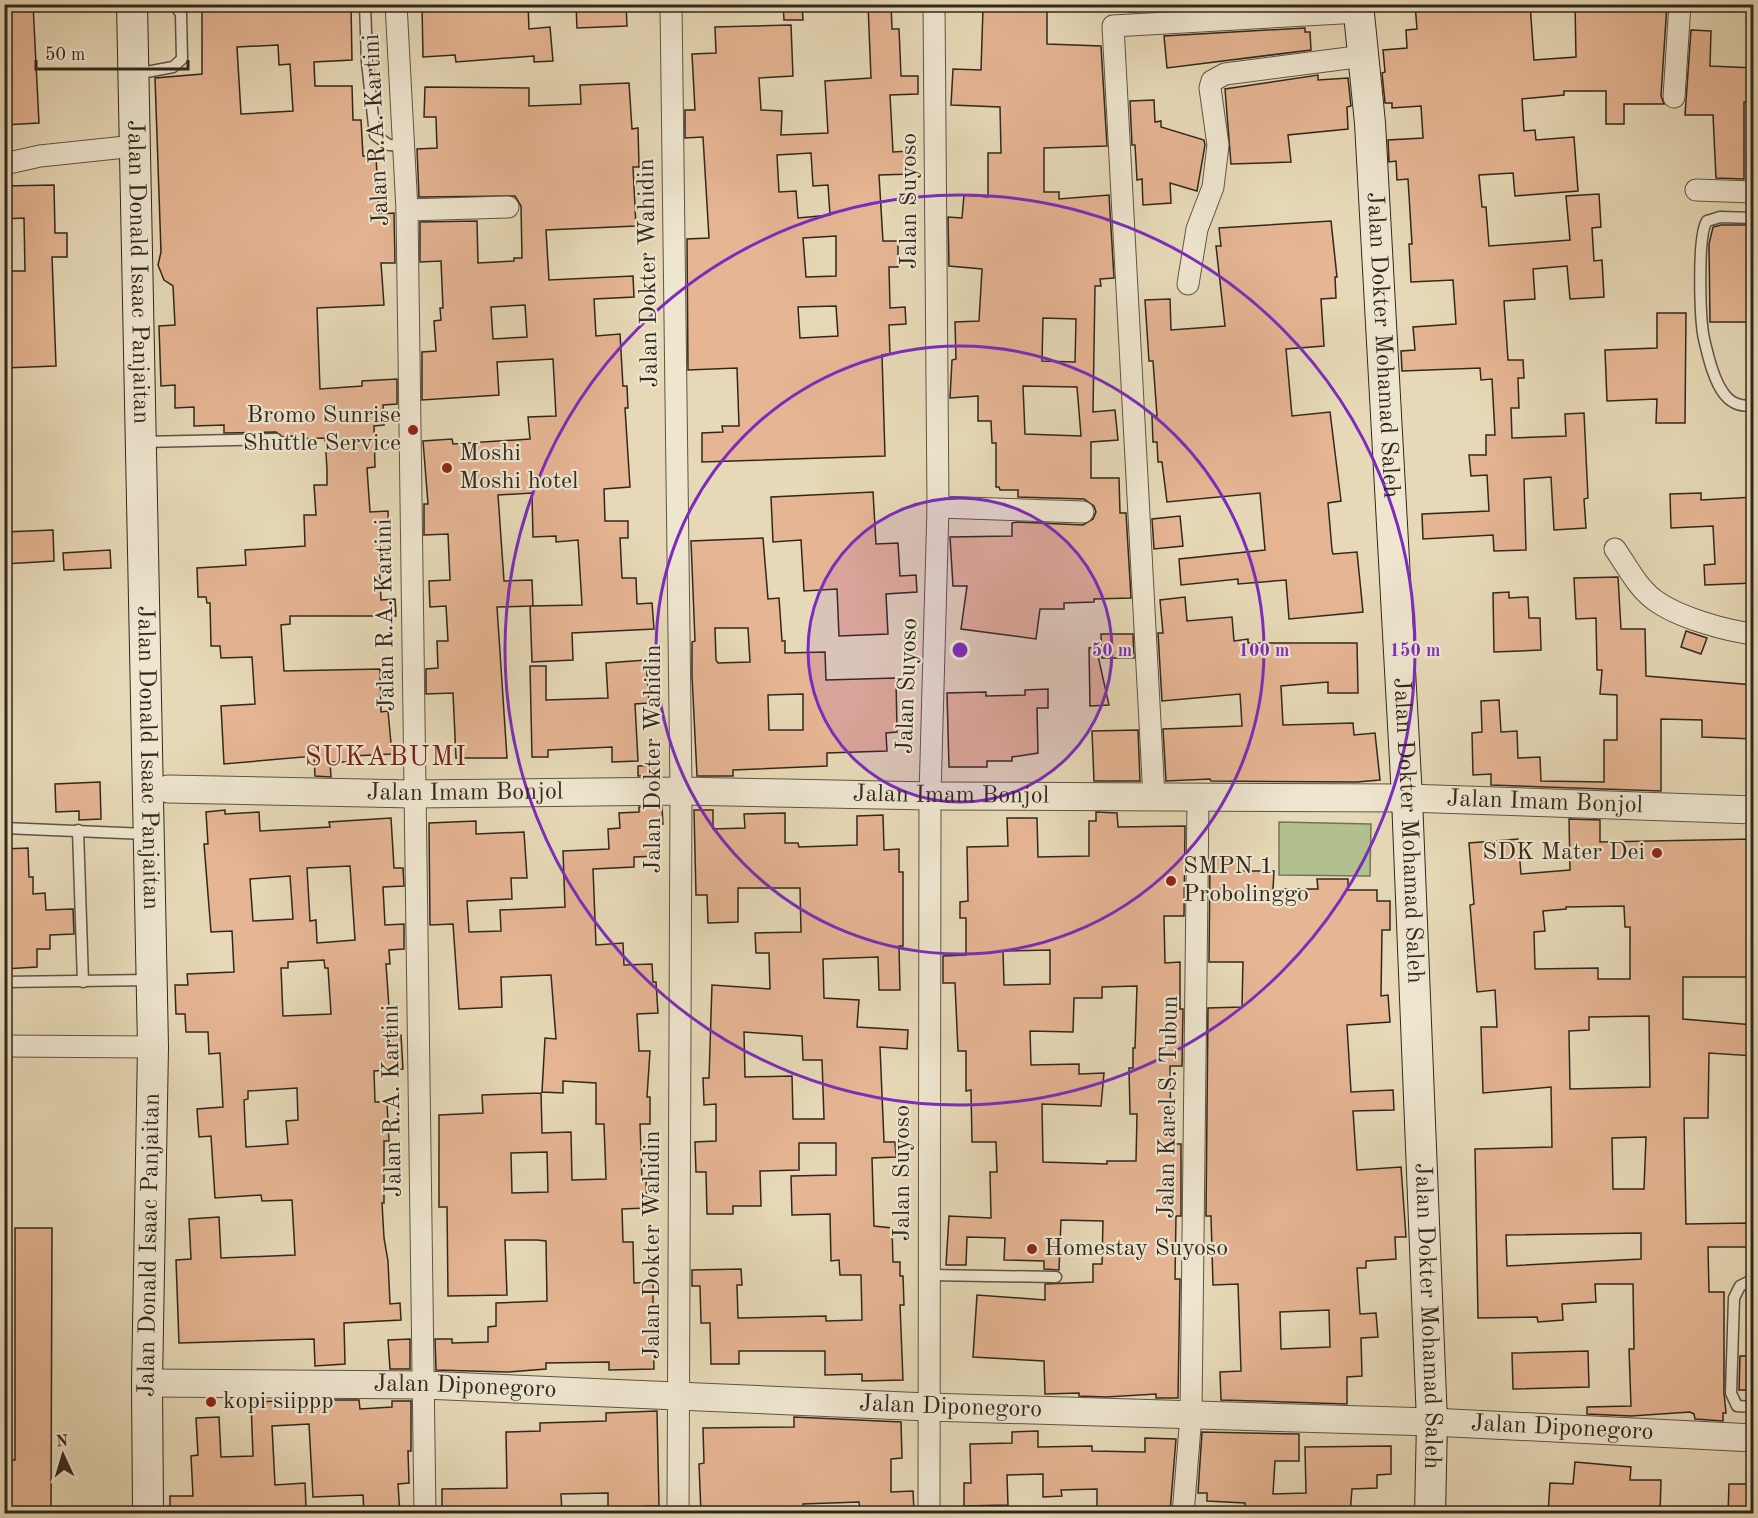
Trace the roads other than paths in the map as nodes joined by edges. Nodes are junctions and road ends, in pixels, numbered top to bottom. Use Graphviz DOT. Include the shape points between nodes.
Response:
graph roads {
  1 [pos="132,4"];
  2 [pos="174,4"];
  3 [pos="365,4"];
  4 [pos="396,4"];
  5 [pos="671,4"];
  6 [pos="934,4"];
  7 [pos="1680,4"];
  8 [pos="1359,8"];
  9 [pos="1364,56"];
  10 [pos="133,74"];
  11 [pos="1674,97"];
  12 [pos="135,146"];
  13 [pos="404,146"];
  14 [pos="4,164"];
  15 [pos="1696,190"];
  16 [pos="1754,192"];
  17 [pos="508,207"];
  18 [pos="407,210"];
  19 [pos="1754,218"];
  20 [pos="1188,284"];
  21 [pos="1754,406"];
  22 [pos="276,439"];
  23 [pos="139,442"];
  24 [pos="938,507"];
  25 [pos="1083,512"];
  26 [pos="1615,549"];
  27 [pos="1754,634"];
  28 [pos="157,787"];
  29 [pos="681,791"];
  30 [pos="413,795"];
  31 [pos="930,796"];
  32 [pos="1154,798"];
  33 [pos="1407,798"];
  34 [pos="1198,799"];
  35 [pos="1754,810"];
  36 [pos="4,828"];
  37 [pos="78,830"];
  38 [pos="150,835"];
  39 [pos="152,980"];
  40 [pos="4,982"];
  41 [pos="83,982"];
  42 [pos="4,1046"];
  43 [pos="153,1047"];
  44 [pos="929,1275"];
  45 [pos="1056,1277"];
  46 [pos="1754,1279"];
  47 [pos="147,1383"];
  48 [pos="424,1385"];
  49 [pos="678,1395"];
  50 [pos="928,1407"];
  51 [pos="1754,1407"];
  52 [pos="1191,1415"];
  53 [pos="1432,1422"];
  54 [pos="1754,1438"];
  55 [pos="148,1514"];
  56 [pos="425,1514"];
  57 [pos="678,1514"];
  58 [pos="929,1514"];
  59 [pos="1183,1514"];
  60 [pos="1430,1514"];
  1 -- 10 [label="main road, Jalan Donald Isaac Panjaitan"];
  2 -- 10 [label="lane" via="181,14 182,58 173,67"];
  3 -- 13 [label="lane" via="375,135 388,145"];
  4 -- 13 [label="street, Jalan R.A. Kartini"];
  5 -- 29 [label="street, Jalan Dokter Wahidin"];
  6 -- 24 [label="street, Jalan Suyoso"];
  7 -- 11 [label="street"];
  8 -- 9 [label="main road, Jalan Dokter Mohamad Saleh"];
  8 -- 32 [label="street" via="1113,26"];
  9 -- 20 [label="street" via="1225,75 1212,81 1218,145 1213,187 1197,229"];
  9 -- 33 [label="main road, Jalan Dokter Mohamad Saleh"];
  10 -- 12 [label="main road, Jalan Donald Isaac Panjaitan"];
  12 -- 14 [label="street" via="40,156"];
  12 -- 23 [label="main road, Jalan Donald Isaac Panjaitan"];
  13 -- 18 [label="street, Jalan R.A. Kartini"];
  15 -- 16 [label="street"];
  17 -- 18 [label="street"];
  18 -- 30 [label="street, Jalan R.A. Kartini"];
  19 -- 21 [label="lane" via="1720,217 1707,221 1700,277 1704,338 1721,386 1733,403"];
  22 -- 23 [label="lane"];
  23 -- 28 [label="main road, Jalan Donald Isaac Panjaitan"];
  24 -- 25 [label="street"];
  24 -- 31 [label="street, Jalan Suyoso"];
  26 -- 27 [label="street" via="1655,601 1677,612"];
  28 -- 30 [label="street, Jalan Imam Bonjol"];
  28 -- 38 [label="main road, Jalan Donald Isaac Panjaitan"];
  29 -- 30 [label="street, Jalan Imam Bonjol"];
  29 -- 31 [label="street, Jalan Imam Bonjol"];
  29 -- 49 [label="street, Jalan Dokter Wahidin"];
  30 -- 48 [label="street, Jalan R.A. Kartini"];
  31 -- 32 [label="street, Jalan Imam Bonjol"];
  31 -- 44 [label="street, Jalan Suyoso"];
  32 -- 34 [label="street, Jalan Imam Bonjol"];
  33 -- 34 [label="street, Jalan Imam Bonjol"];
  33 -- 35 [label="street, Jalan Imam Bonjol"];
  33 -- 53 [label="main road, Jalan Dokter Mohamad Saleh"];
  34 -- 52 [label="street, Jalan Karel S. Tubun"];
  36 -- 37 [label="lane"];
  37 -- 38 [label="lane"];
  37 -- 41 [label="lane"];
  38 -- 39 [label="main road, Jalan Donald Isaac Panjaitan"];
  39 -- 41 [label="lane"];
  39 -- 43 [label="main road, Jalan Donald Isaac Panjaitan"];
  40 -- 41 [label="lane"];
  42 -- 43 [label="street"];
  43 -- 47 [label="main road, Jalan Donald Isaac Panjaitan"];
  44 -- 45 [label="lane"];
  44 -- 50 [label="street, Jalan Suyoso"];
  46 -- 51 [label="lane" via="1740,1286 1734,1298 1731,1394 1737,1406"];
  47 -- 48 [label="street, Jalan Diponegoro"];
  47 -- 55 [label="main road, Jalan Donald Isaac Panjaitan"];
  48 -- 49 [label="street, Jalan Diponegoro"];
  48 -- 56 [label="street, Jalan R.A. Kartini"];
  49 -- 50 [label="street, Jalan Diponegoro"];
  49 -- 57 [label="street, Jalan Dokter Wahidin"];
  50 -- 52 [label="street, Jalan Diponegoro"];
  50 -- 58 [label="street, Jalan Suyoso"];
  52 -- 53 [label="street, Jalan Diponegoro"];
  52 -- 59 [label="street, Jalan Karel S. Tubun"];
  53 -- 54 [label="street, Jalan Diponegoro"];
  53 -- 60 [label="main road, Jalan Dokter Mohamad Saleh"];
}
